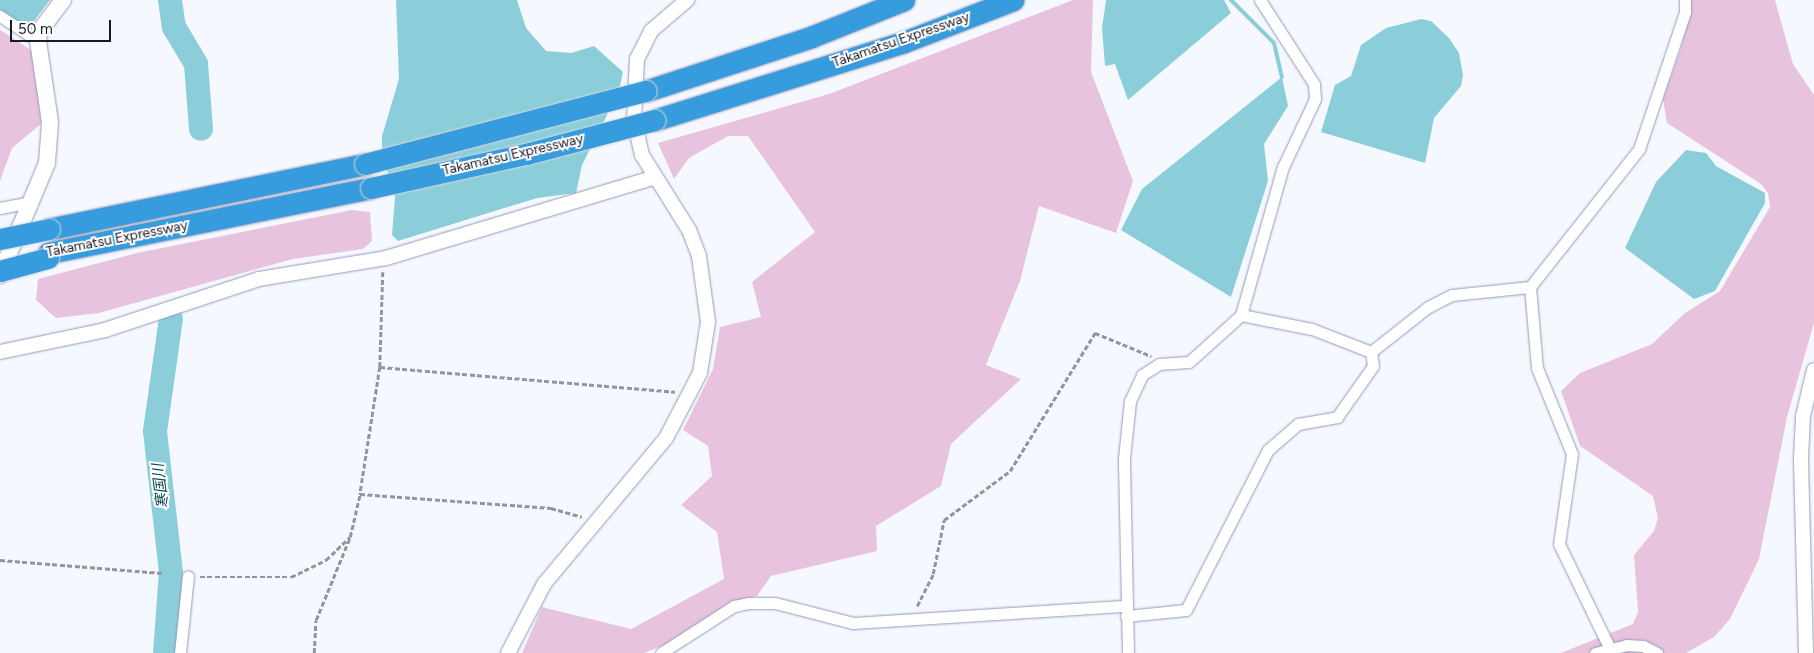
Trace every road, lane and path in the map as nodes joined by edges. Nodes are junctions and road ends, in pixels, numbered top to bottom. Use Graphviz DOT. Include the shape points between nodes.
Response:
graph roads {
  1 [pos="63,0"];
  2 [pos="687,0"];
  3 [pos="904,0"];
  4 [pos="1013,0"];
  5 [pos="1260,0"];
  6 [pos="1685,0"];
  7 [pos="0,16"];
  8 [pos="38,41"];
  9 [pos="653,178"];
  10 [pos="31,202"];
  11 [pos="0,208"];
  12 [pos="0,239"];
  13 [pos="48,255"];
  14 [pos="386,258"];
  15 [pos="0,262"];
  16 [pos="0,273"];
  17 [pos="1530,287"];
  18 [pos="1241,315"];
  19 [pos="0,352"];
  20 [pos="1371,352"];
  21 [pos="1159,364"];
  22 [pos="380,367"];
  23 [pos="1814,370"];
  24 [pos="690,397"];
  25 [pos="360,494"];
  26 [pos="594,524"];
  27 [pos="350,537"];
  28 [pos="0,560"];
  29 [pos="161,573"];
  30 [pos="188,576"];
  31 [pos="1126,611"];
  32 [pos="904,621"];
  33 [pos="1609,648"];
  34 [pos="180,653"];
  35 [pos="314,653"];
  36 [pos="508,653"];
  37 [pos="661,653"];
  38 [pos="1128,653"];
  39 [pos="1595,653"];
  40 [pos="1657,653"];
  41 [pos="1806,653"];
  1 -- 8 [label="main road" via="39,32"];
  2 -- 9 [label="street" via="651,31 637,59 634,120 642,155"];
  3 -- 12 [label="highway, Takamatsu Expressway, bridge" via="811,37 646,91 364,164"];
  4 -- 13 [label="highway, Takamatsu Expressway, bridge" via="904,42 655,120 526,154"];
  5 -- 18 [label="street" via="1314,84 1315,99 1283,167"];
  6 -- 17 [label="street" via="1685,12 1639,149"];
  7 -- 8 [label="street"];
  8 -- 10 [label="main road" via="50,144"];
  9 -- 14 [label="street"];
  9 -- 24 [label="street" via="689,230 705,280 705,352"];
  10 -- 11 [label="street"];
  10 -- 16 [label="main road"];
  13 -- 15 [label="highway, Takamatsu Expressway"];
  13 -- 16 [label="highway, bridge"];
  14 -- 19 [label="street" via="259,279 105,330"];
  14 -- 22 [label="path" via="380,291"];
  17 -- 20 [label="street" via="1452,295 1428,307"];
  17 -- 33 [label="street" via="1537,368 1572,454 1559,544"];
  18 -- 20 [label="street" via="1312,329"];
  18 -- 21 [label="street" via="1189,362"];
  20 -- 31 [label="street" via="1373,366 1337,417 1298,424 1268,450 1186,610"];
  21 -- 31 [label="street" via="1142,375 1126,420"];
  21 -- 32 [label="path" via="1147,353 1095,333 1010,470 944,520 933,574 922,599"];
  22 -- 24 [label="path" via="677,392"];
  22 -- 25 [label="path"];
  23 -- 41 [label="street" via="1803,416 1801,458"];
  24 -- 26 [label="street" via="666,438"];
  25 -- 26 [label="path" via="551,508 576,513"];
  25 -- 27 [label="path"];
  26 -- 36 [label="street" via="544,584"];
  27 -- 30 [label="path" via="326,560 291,577 240,580"];
  27 -- 35 [label="path" via="316,620"];
  28 -- 29 [label="path"];
  30 -- 34 [label="street"];
  31 -- 32 [label="street"];
  31 -- 38 [label="street"];
  32 -- 37 [label="street" via="853,623 775,603 748,603 734,606"];
  33 -- 39 [label="street"];
  33 -- 40 [label="street" via="1643,646"];
}
